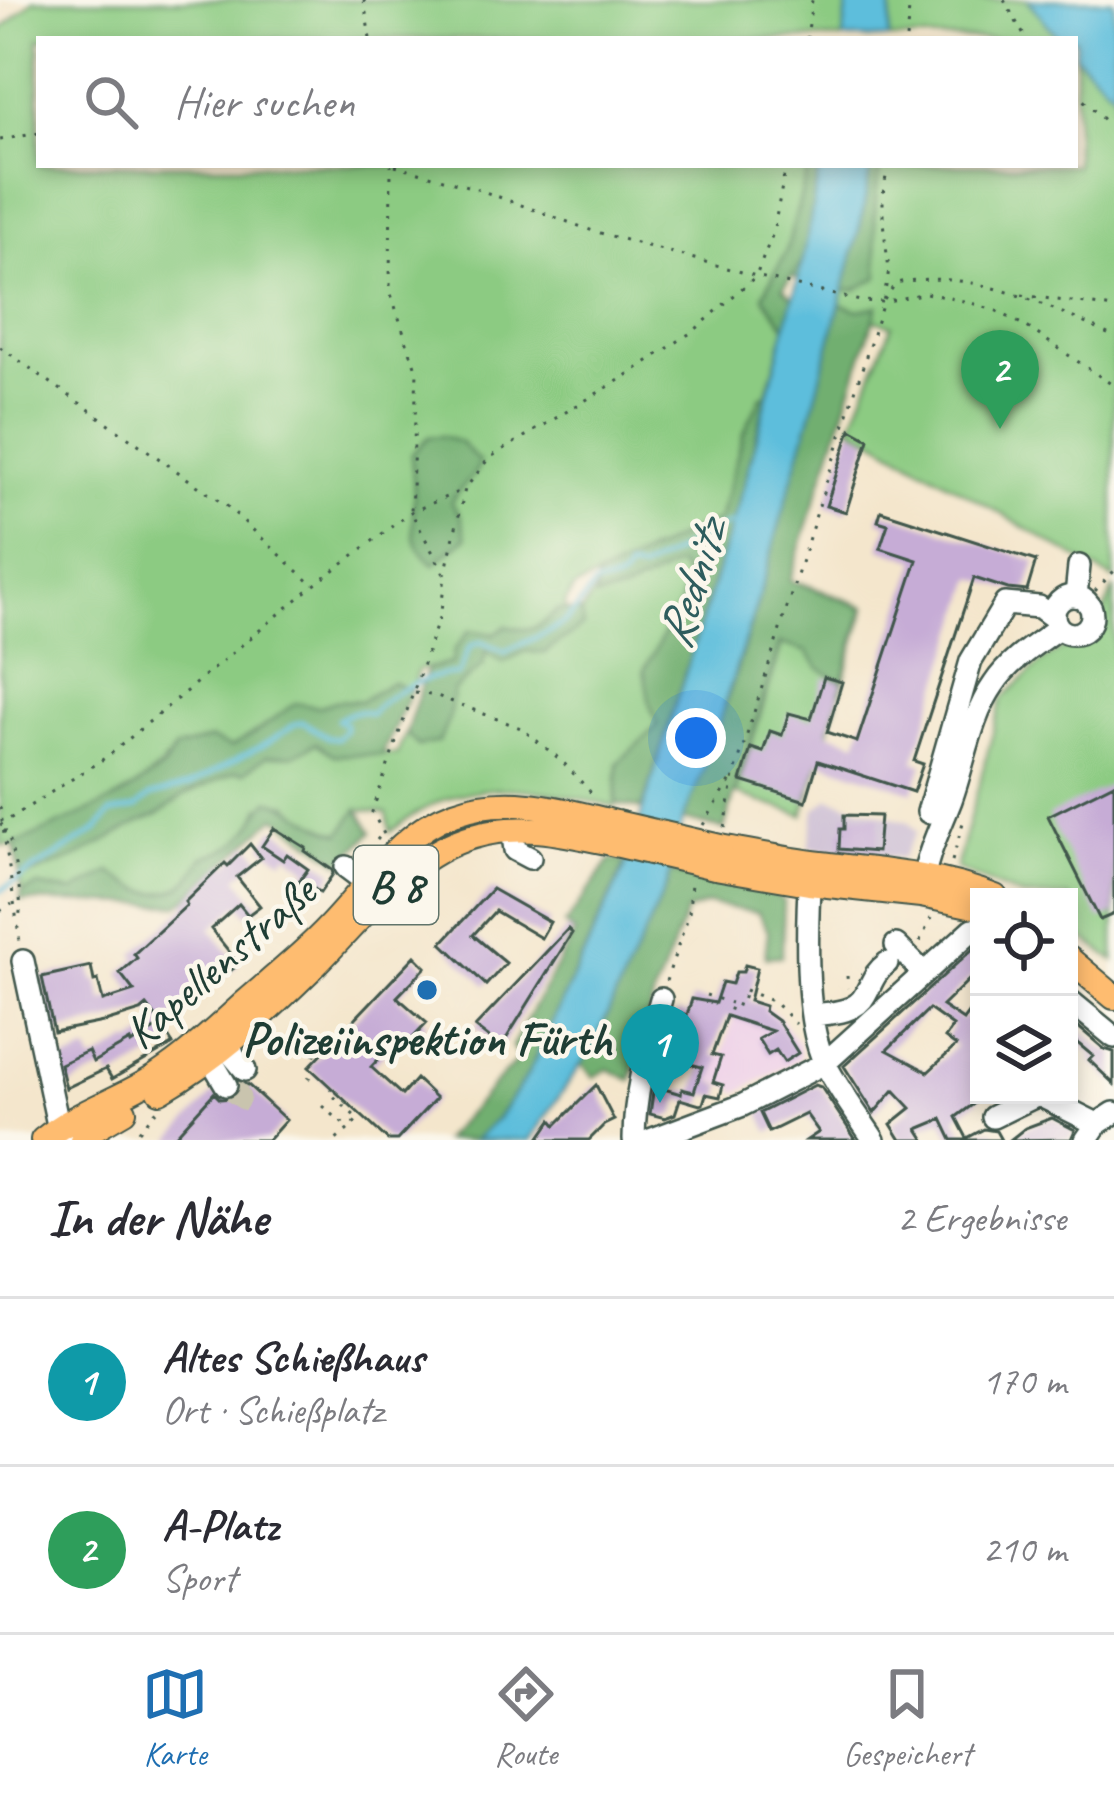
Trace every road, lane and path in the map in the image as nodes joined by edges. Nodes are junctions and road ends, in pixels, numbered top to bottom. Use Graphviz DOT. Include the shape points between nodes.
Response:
graph roads {
  1 [pos="364,0"];
  2 [pos="812,0"];
  3 [pos="910,0"];
  4 [pos="1004,0"];
  5 [pos="370,36"];
  6 [pos="807,36"];
  7 [pos="906,36"];
  8 [pos="1024,36"];
  9 [pos="1078,95"];
  10 [pos="1114,130"];
  11 [pos="36,134"];
  12 [pos="0,140"];
  13 [pos="393,168"];
  14 [pos="404,168"];
  15 [pos="785,168"];
  16 [pos="888,168"];
  17 [pos="756,276"];
  18 [pos="1015,294"];
  19 [pos="883,302"];
  20 [pos="1114,308"];
  21 [pos="1114,337"];
  22 [pos="0,347"];
  23 [pos="1114,386"];
  24 [pos="465,489"];
  25 [pos="411,512"];
  26 [pos="1079,566"];
  27 [pos="1114,572"];
  28 [pos="445,575"];
  29 [pos="313,586"];
  30 [pos="1081,599"];
  31 [pos="1056,622"];
  32 [pos="413,693"];
  33 [pos="968,711"];
  34 [pos="734,776"];
  35 [pos="0,807"];
  36 [pos="928,812"];
  37 [pos="609,823"];
  38 [pos="2,826"];
  39 [pos="512,829"];
  40 [pos="715,846"];
  41 [pos="398,848"];
  42 [pos="530,858"];
  43 [pos="346,867"];
  44 [pos="810,873"];
  45 [pos="691,878"];
  46 [pos="364,886"];
  47 [pos="971,888"];
  48 [pos="926,894"];
  49 [pos="14,903"];
  50 [pos="0,911"];
  51 [pos="970,920"];
  52 [pos="17,922"];
  53 [pos="970,928"];
  54 [pos="1078,948"];
  55 [pos="905,960"];
  56 [pos="23,961"];
  57 [pos="1078,967"];
  58 [pos="1114,977"];
  59 [pos="1114,997"];
  60 [pos="661,999"];
  61 [pos="708,1002"];
  62 [pos="732,1003"];
  63 [pos="1078,1007"];
  64 [pos="812,1015"];
  65 [pos="724,1018"];
  66 [pos="1114,1037"];
  67 [pos="815,1039"];
  68 [pos="223,1059"];
  69 [pos="825,1063"];
  70 [pos="314,1071"];
  71 [pos="308,1079"];
  72 [pos="332,1088"];
  73 [pos="1020,1104"];
  74 [pos="1056,1104"];
  75 [pos="323,1106"];
  76 [pos="993,1117"];
  77 [pos="1099,1126"];
  78 [pos="349,1129"];
  79 [pos="61,1137"];
  80 [pos="336,1140"];
  81 [pos="634,1140"];
  82 [pos="650,1140"];
  83 [pos="874,1140"];
  1 -- 5 [label="path"];
  2 -- 6 [label="path"];
  3 -- 7 [label="path"];
  4 -- 8 [label="path"];
  9 -- 10 [label="path"];
  11 -- 12 [label="path"];
  13 -- 25 [label="path" via="390,291 416,372"];
  14 -- 17 [label="path"];
  15 -- 17 [label="path"];
  16 -- 19 [label="path"];
  17 -- 19 [label="path"];
  17 -- 24 [label="path" via="695,330 489,458"];
  18 -- 19 [label="path" via="921,278 896,283"];
  18 -- 20 [label="path"];
  18 -- 21 [label="path"];
  19 -- 23 [label="path" via="926,293 997,311"];
  19 -- 34 [label="path"];
  22 -- 29 [label="path" via="228,507"];
  24 -- 25 [label="path"];
  24 -- 28 [label="path"];
  25 -- 28 [label="path"];
  25 -- 29 [label="path"];
  26 -- 30 [label="street"];
  27 -- 30 [label="path"];
  28 -- 32 [label="path"];
  29 -- 38 [label="path" via="108,756"];
  30 -- 31 [label="street" via="1060,601"];
  30 -- 31 [label="street" via="1092,618 1086,629 1069,634"];
  31 -- 33 [label="street"];
  31 -- 33 [label="street" via="1039,607 1005,604 971,661"];
  32 -- 37 [label="path" via="521,728 562,760"];
  32 -- 41 [label="path" via="372,812"];
  33 -- 36 [label="street"];
  33 -- 48 [label="street" via="951,800 931,844"];
  34 -- 40 [label="path"];
  34 -- 40 [label="path" via="716,801"];
  35 -- 38 [label="path"];
  37 -- 39 [label="main road, Kapellenstraße / B 8"];
  37 -- 40 [label="main road, Kapellenstraße / B 8, bridge"];
  37 -- 41 [label="main road, Kapellenstraße / B 8" via="525,804 480,806 434,821"];
  38 -- 49 [label="path"];
  38 -- 52 [label="path"];
  39 -- 42 [label="street" via="515,850"];
  39 -- 68 [label="main road, Kapellenstraße / B 8" via="456,842 422,861"];
  40 -- 44 [label="main road, Kapellenstraße / B 8"];
  41 -- 46 [label="main road, Kapellenstraße / B 8"];
  43 -- 46 [label="street"];
  44 -- 48 [label="main road, Kapellenstraße / B 8"];
  44 -- 64 [label="street"];
  45 -- 60 [label="path" via="689,914"];
  46 -- 68 [label="main road, Kapellenstraße / B 8"];
  47 -- 48 [label="main road, Kapellenstraße / B 8"];
  48 -- 51 [label="main road, Kapellenstraße / B 8"];
  48 -- 55 [label="path"];
  49 -- 50 [label="path"];
  49 -- 52 [label="path"];
  52 -- 56 [label="path"];
  53 -- 55 [label="street"];
  54 -- 58 [label="main road"];
  55 -- 64 [label="street" via="875,972 861,1002"];
  55 -- 69 [label="street"];
  56 -- 79 [label="street"];
  57 -- 59 [label="main road"];
  60 -- 81 [label="street"];
  61 -- 62 [label="path" via="706,995"];
  62 -- 65 [label="path"];
  62 -- 67 [label="path" via="740,1006 744,991 773,999"];
  63 -- 66 [label="street"];
  64 -- 67 [label="street"];
  67 -- 69 [label="street"];
  68 -- 79 [label="main road, Kapellenstraße / B 8"];
  68 -- 79 [label="main road, Kapellenstraße / B 8" via="154,1078"];
  69 -- 82 [label="street"];
  69 -- 83 [label="street"];
  70 -- 71 [label="path"];
  72 -- 78 [label="path" via="358,1119"];
  73 -- 76 [label="street"];
  74 -- 77 [label="street"];
  75 -- 78 [label="path"];
  78 -- 80 [label="path"];
}
